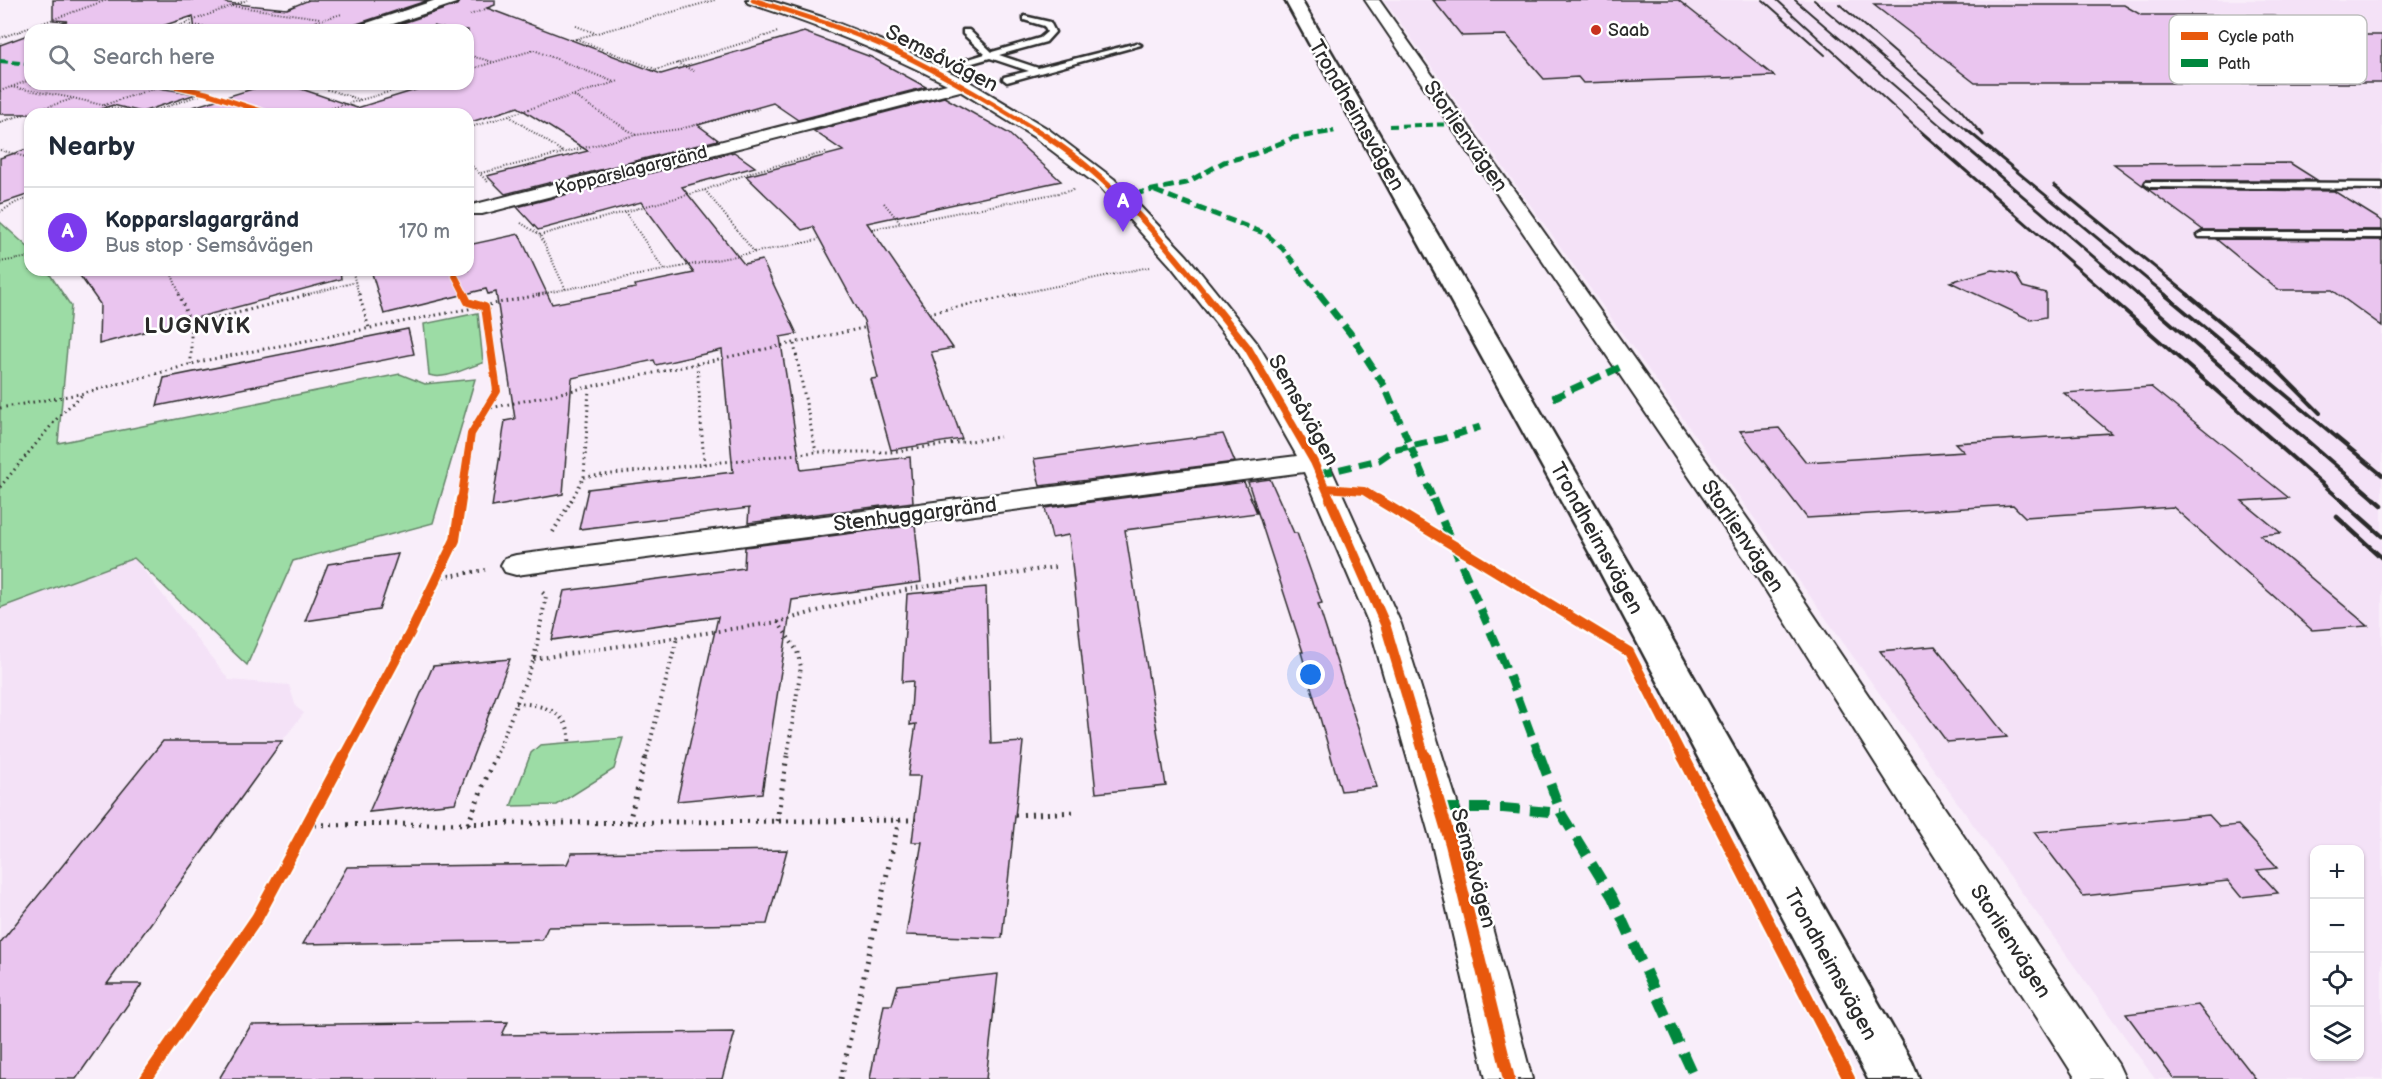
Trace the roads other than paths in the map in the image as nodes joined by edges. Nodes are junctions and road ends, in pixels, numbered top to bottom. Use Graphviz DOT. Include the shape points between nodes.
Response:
graph roads {
  1 [pos="451,0"];
  2 [pos="753,0"];
  3 [pos="1293,0"];
  4 [pos="1372,0"];
  5 [pos="1027,18"];
  6 [pos="378,24"];
  7 [pos="966,32"];
  8 [pos="1137,45"];
  9 [pos="991,55"];
  10 [pos="934,71"];
  11 [pos="1038,71"];
  12 [pos="1007,79"];
  13 [pos="962,85"];
  14 [pos="2150,184"];
  15 [pos="2382,186"];
  16 [pos="475,210"];
  17 [pos="2203,235"];
  18 [pos="2382,235"];
  19 [pos="1314,462"];
  20 [pos="516,565"];
  21 [pos="1509,1079"];
  22 [pos="1894,1079"];
  23 [pos="2102,1079"];
  1 -- 6 [label="street"];
  2 -- 10 [label="street, Semsåvägen" via="818,20"];
  3 -- 22 [label="main road, Trondheimsvägen" via="1616,570"];
  4 -- 23 [label="street, Storlienvägen" via="1767,569"];
  5 -- 9 [label="lane" via="1047,24 1051,32 1042,40"];
  7 -- 9 [label="lane"];
  8 -- 11 [label="lane"];
  9 -- 10 [label="lane"];
  9 -- 11 [label="lane"];
  10 -- 13 [label="street, Semsåvägen"];
  11 -- 12 [label="lane"];
  13 -- 16 [label="street, Kopparslagargränd"];
  13 -- 19 [label="street, Semsåvägen" via="1041,133 1107,183 1179,261 1248,348"];
  14 -- 15 [label="lane"];
  17 -- 18 [label="lane"];
  19 -- 20 [label="street, Stenhuggargränd"];
  19 -- 21 [label="street, Semsåvägen" via="1385,624 1451,844"];
}
